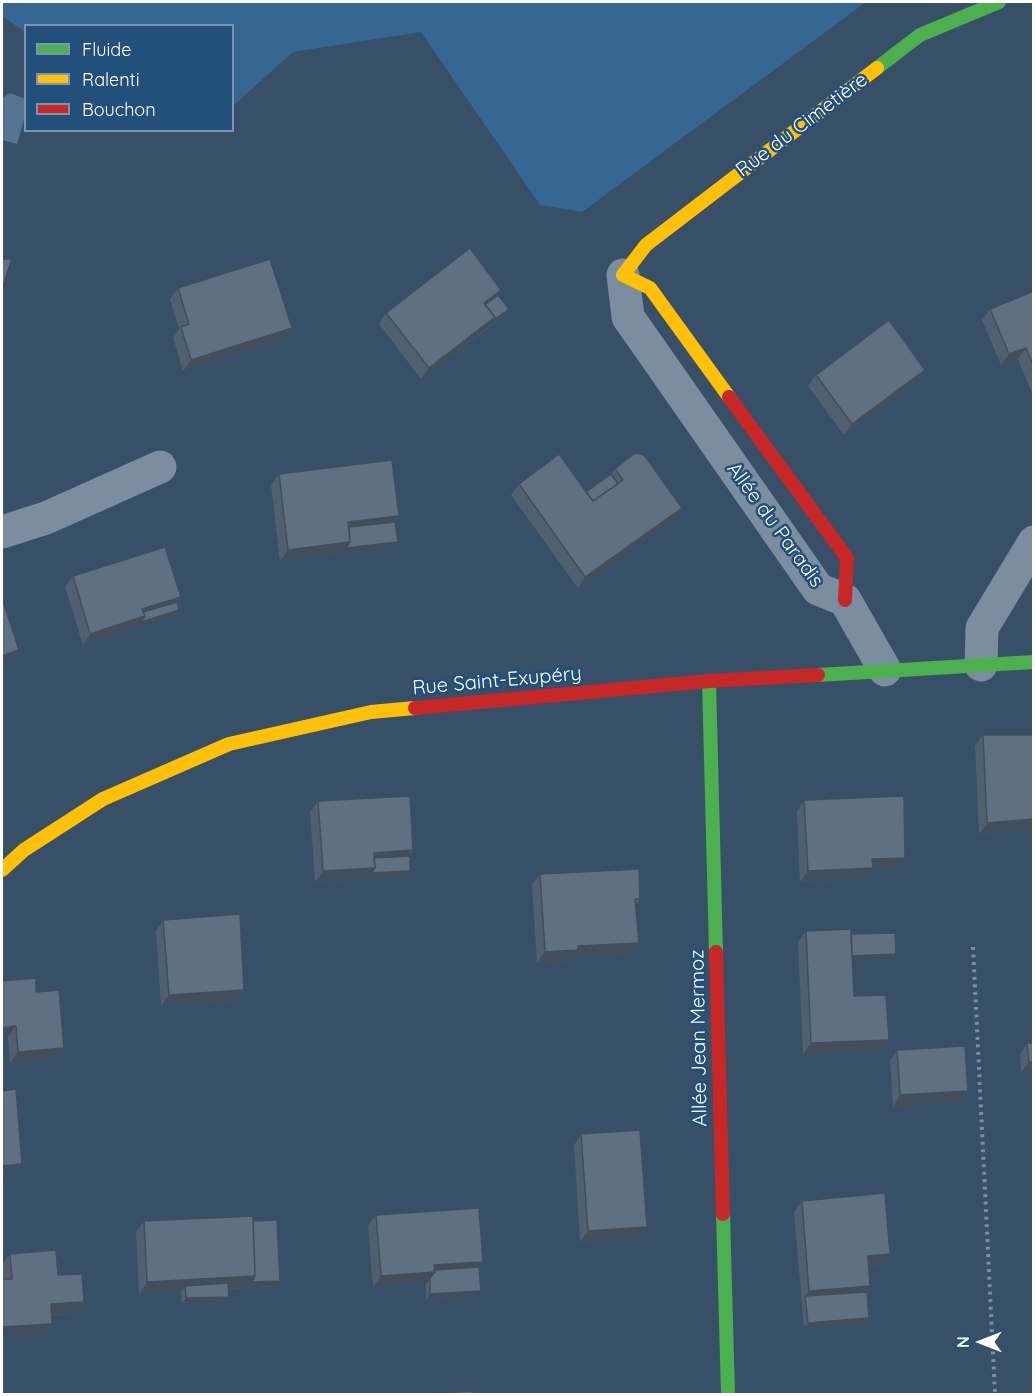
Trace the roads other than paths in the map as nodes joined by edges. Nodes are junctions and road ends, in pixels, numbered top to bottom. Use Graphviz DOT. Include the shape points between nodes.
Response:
graph roads {
  1 [pos="999,2"];
  2 [pos="623,275"];
  3 [pos="160,466"];
  4 [pos="2,532"];
  5 [pos="1034,542"];
  6 [pos="1034,662"];
  7 [pos="981,664"];
  8 [pos="885,670"];
  9 [pos="709,681"];
  10 [pos="2,870"];
  11 [pos="728,1395"];
  1 -- 2 [label="street, Rue du Cimetière" via="920,35 646,245"];
  2 -- 8 [label="street, Allée du Paradis" via="628,317 818,589 845,600"];
  3 -- 4 [label="street" via="46,518"];
  5 -- 7 [label="street" via="982,628"];
  6 -- 7 [label="street, Rue Saint-Exupéry"];
  7 -- 8 [label="street, Rue Saint-Exupéry"];
  8 -- 9 [label="street, Rue Saint-Exupéry"];
  9 -- 10 [label="street, Rue Saint-Exupéry" via="371,712 229,744 103,799 24,850"];
  9 -- 11 [label="street, Allée Jean Mermoz"];
}
